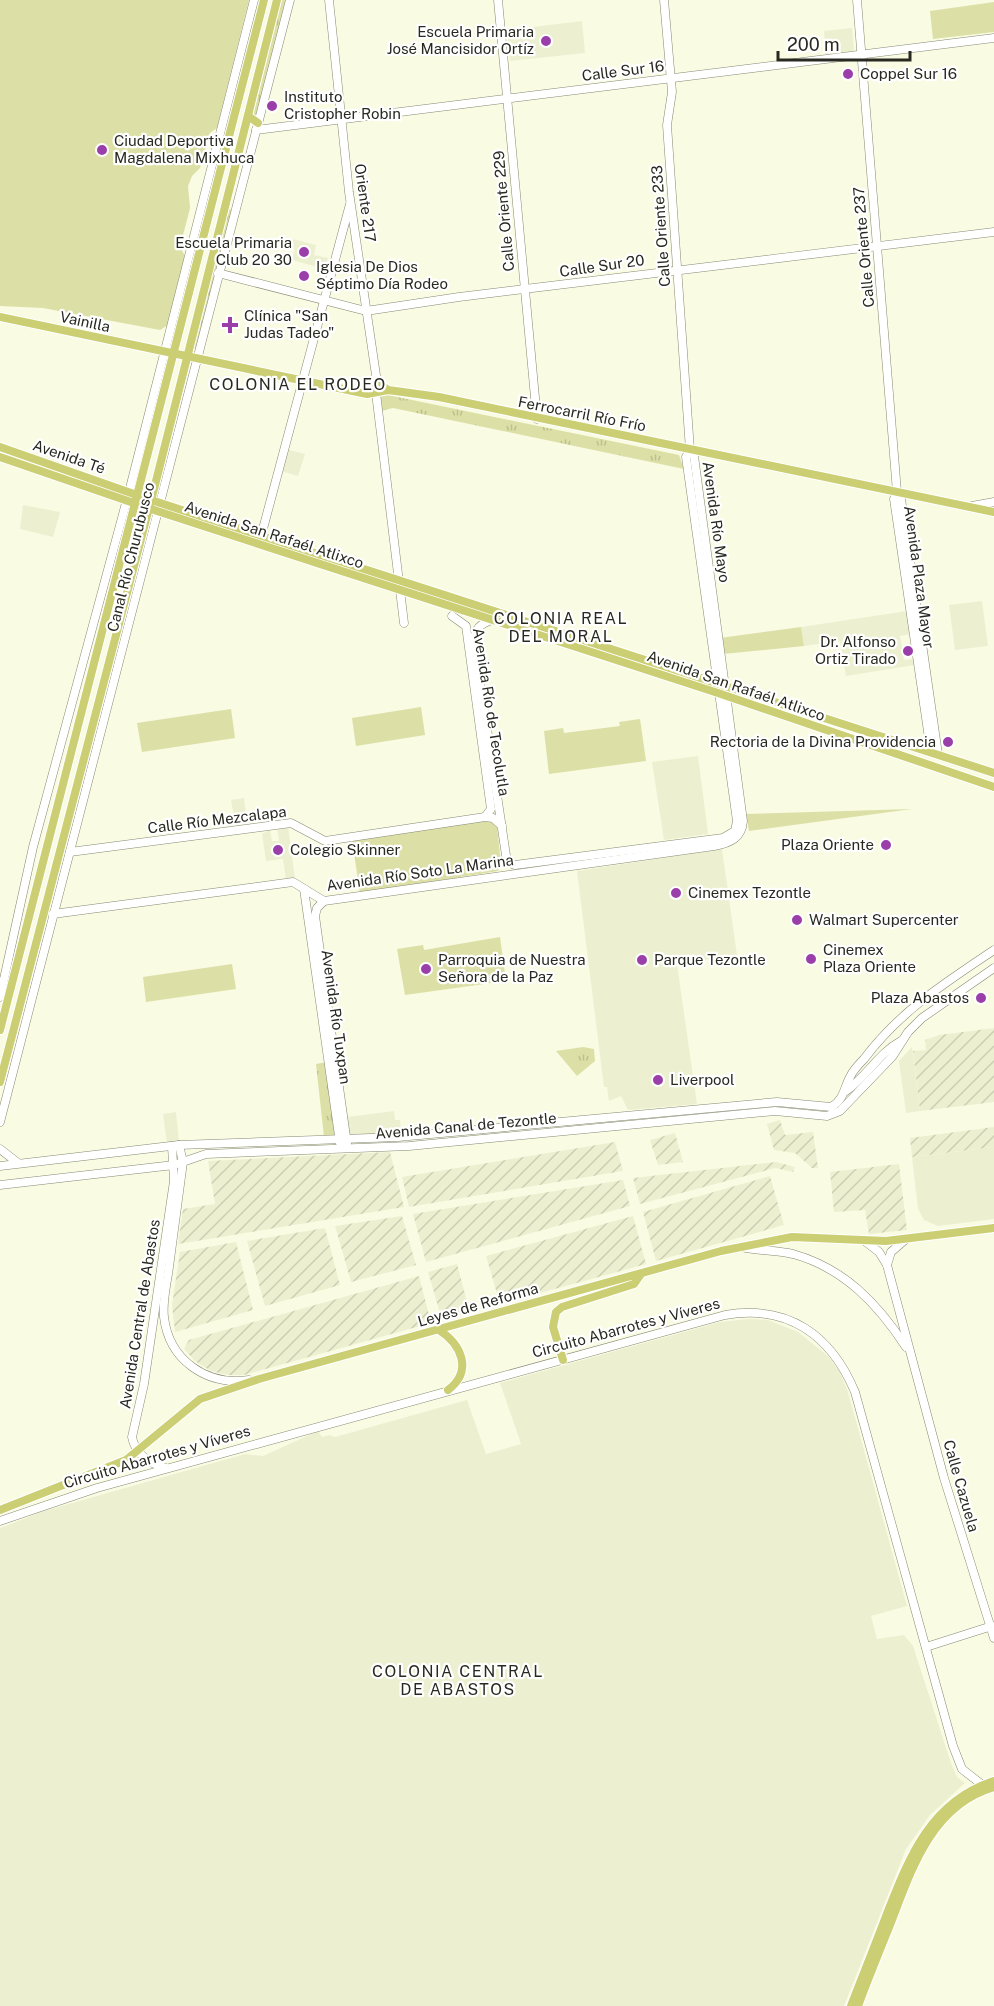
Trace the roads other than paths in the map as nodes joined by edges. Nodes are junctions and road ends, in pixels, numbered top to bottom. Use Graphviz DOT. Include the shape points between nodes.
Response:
graph roads {
  1 [pos="254,0"];
  2 [pos="264,0"];
  3 [pos="277,0"];
  4 [pos="290,0"];
  5 [pos="329,0"];
  6 [pos="498,0"];
  7 [pos="664,0"];
  8 [pos="857,0"];
  9 [pos="994,38"];
  10 [pos="862,54"];
  11 [pos="671,78"];
  12 [pos="508,99"];
  13 [pos="248,116"];
  14 [pos="341,120"];
  15 [pos="257,127"];
  16 [pos="351,200"];
  17 [pos="994,232"];
  18 [pos="877,246"];
  19 [pos="678,270"];
  20 [pos="218,273"];
  21 [pos="524,289"];
  22 [pos="323,302"];
  23 [pos="366,311"];
  24 [pos="0,317"];
  25 [pos="165,351"];
  26 [pos="175,353"];
  27 [pos="192,358"];
  28 [pos="302,380"];
  29 [pos="377,382"];
  30 [pos="388,390"];
  31 [pos="376,393"];
  32 [pos="537,419"];
  33 [pos="0,447"];
  34 [pos="690,450"];
  35 [pos="0,457"];
  36 [pos="897,492"];
  37 [pos="132,498"];
  38 [pos="994,502"];
  39 [pos="154,506"];
  40 [pos="971,506"];
  41 [pos="994,512"];
  42 [pos="260,540"];
  43 [pos="398,578"];
  44 [pos="399,590"];
  45 [pos="452,616"];
  46 [pos="492,620"];
  47 [pos="404,623"];
  48 [pos="720,684"];
  49 [pos="722,694"];
  50 [pos="934,753"];
  51 [pos="994,773"];
  52 [pos="994,787"];
  53 [pos="485,817"];
  54 [pos="502,826"];
  55 [pos="724,841"];
  56 [pos="70,852"];
  57 [pos="507,862"];
  58 [pos="500,875"];
  59 [pos="304,889"];
  60 [pos="324,901"];
  61 [pos="53,914"];
  62 [pos="994,950"];
  63 [pos="994,968"];
  64 [pos="952,979"];
  65 [pos="960,991"];
  66 [pos="0,997"];
  67 [pos="912,1007"];
  68 [pos="922,1018"];
  69 [pos="1,1023"];
  70 [pos="327,1023"];
  71 [pos="903,1040"];
  72 [pos="0,1082"];
  73 [pos="846,1091"];
  74 [pos="0,1122"];
  75 [pos="347,1138"];
  76 [pos="176,1145"];
  77 [pos="347,1148"];
  78 [pos="0,1149"];
  79 [pos="183,1162"];
  80 [pos="18,1163"];
  81 [pos="174,1165"];
  82 [pos="0,1166"];
  83 [pos="0,1185"];
  84 [pos="994,1228"];
  85 [pos="906,1239"];
  86 [pos="866,1242"];
  87 [pos="741,1246"];
  88 [pos="887,1265"];
  89 [pos="641,1274"];
  90 [pos="439,1330"];
  91 [pos="908,1350"];
  92 [pos="563,1360"];
  93 [pos="259,1378"];
  94 [pos="448,1390"];
  95 [pos="139,1451"];
  96 [pos="167,1468"];
  97 [pos="0,1510"];
  98 [pos="0,1521"];
  99 [pos="993,1627"];
  100 [pos="994,1637"];
  101 [pos="926,1647"];
  102 [pos="989,1786"];
  103 [pos="851,2006"];
  104 [pos="858,2006"];
  1 -- 25 [label="street, Canal Río Churubusco"];
  2 -- 26 [label="main road, Canal Río Churubusco"];
  3 -- 13 [label="main road, Canal Río Churubusco"];
  4 -- 15 [label="street, Canal Río Churubusco"];
  5 -- 14 [label="street, Oriente 217"];
  6 -- 12 [label="street, Calle Oriente 229"];
  7 -- 11 [label="street, Calle Oriente 233"];
  8 -- 10 [label="street, Calle Oriente 237"];
  9 -- 10 [label="street, Calle Sur 16"];
  10 -- 11 [label="street, Calle Sur 16"];
  10 -- 18 [label="street, Calle Oriente 237"];
  11 -- 12 [label="street, Calle Sur 16"];
  11 -- 19 [label="street, Calle Oriente 233" via="667,125"];
  12 -- 14 [label="street, Calle Sur 16"];
  12 -- 21 [label="street, Calle Oriente 229"];
  13 -- 15 [label="main road"];
  13 -- 27 [label="main road, Canal Río Churubusco"];
  14 -- 15 [label="street, Calle Sur 16"];
  14 -- 16 [label="street, Oriente 217"];
  15 -- 20 [label="street, Canal Río Churubusco"];
  16 -- 22 [label="street"];
  16 -- 23 [label="street, Oriente 217"];
  17 -- 18 [label="street, Calle Sur 20"];
  18 -- 19 [label="street, Calle Sur 20"];
  18 -- 36 [label="street, Calle Oriente 237"];
  19 -- 21 [label="street, Calle Sur 20"];
  19 -- 34 [label="street, Calle Oriente 233"];
  20 -- 22 [label="street, Calle Sur 20"];
  20 -- 27 [label="street, Canal Río Churubusco"];
  21 -- 23 [label="street, Calle Sur 20"];
  21 -- 32 [label="street, Calle Oriente 229"];
  22 -- 23 [label="street, Calle Sur 20"];
  22 -- 28 [label="street"];
  23 -- 29 [label="street, Oriente 217"];
  24 -- 25 [label="main road, Vainilla"];
  25 -- 26 [label="main road, Ferrocarril Río Frío"];
  25 -- 37 [label="street, Canal Río Churubusco"];
  26 -- 27 [label="main road, Ferrocarril Río Frío"];
  26 -- 37 [label="main road, Canal Río Churubusco"];
  27 -- 28 [label="main road, Ferrocarril Río Frío"];
  27 -- 39 [label="main road, Canal Río Churubusco"];
  28 -- 31 [label="main road, Ferrocarril Río Frío"];
  28 -- 42 [label="street"];
  29 -- 30 [label="main road"];
  29 -- 31 [label="street, Oriente 217"];
  30 -- 31 [label="main road, Ferrocarril Río Frío"];
  30 -- 32 [label="main road, Ferrocarril Río Frío"];
  31 -- 43 [label="street, Oriente 217"];
  32 -- 34 [label="main road, Ferrocarril Río Frío"];
  33 -- 37 [label="main road, Avenida Té"];
  34 -- 36 [label="main road, Ferrocarril Río Frío"];
  34 -- 48 [label="street, Avenida Río Mayo" via="686,457"];
  35 -- 37 [label="main road, Avenida Té"];
  36 -- 40 [label="main road, Ferrocarril Río Frío"];
  36 -- 50 [label="street, Avenida Plaza Mayor" via="894,498"];
  37 -- 39 [label="main road, Avenida San Rafaél Atlixco"];
  37 -- 66 [label="street, Canal Río Churubusco" via="33,847"];
  37 -- 69 [label="main road, Canal Río Churubusco"];
  38 -- 40 [label="street"];
  39 -- 42 [label="main road, Avenida San Rafaél Atlixco"];
  39 -- 56 [label="street, Canal Río Churubusco"];
  39 -- 72 [label="main road, Canal Río Churubusco"];
  40 -- 41 [label="main road, Ferrocarril Río Frío"];
  42 -- 43 [label="main road, Avenida San Rafaél Atlixco"];
  42 -- 44 [label="main road, Avenida San Rafaél Atlixco"];
  43 -- 44 [label="street, Oriente 217"];
  43 -- 48 [label="main road, Avenida San Rafaél Atlixco"];
  44 -- 46 [label="main road, Avenida San Rafaél Atlixco"];
  44 -- 47 [label="street, Oriente 217"];
  45 -- 53 [label="street, Avenida Río de Tecolutla" via="466,626 491,809"];
  46 -- 49 [label="main road, Avenida San Rafaél Atlixco"];
  46 -- 54 [label="street, Avenida Río de Tecolutla" via="479,626 474,642"];
  48 -- 49 [label="street, Avenida Río Mayo"];
  48 -- 50 [label="main road, Avenida San Rafaél Atlixco"];
  49 -- 52 [label="main road, Avenida San Rafaél Atlixco"];
  49 -- 55 [label="street, Avenida Río Mayo" via="742,820 740,833"];
  50 -- 51 [label="main road, Avenida San Rafaél Atlixco"];
  53 -- 54 [label="street"];
  53 -- 56 [label="street, Calle Río Mezcalapa" via="325,841 291,823"];
  54 -- 57 [label="street, Avenida Río de Tecolutla"];
  55 -- 57 [label="street, Avenida Río Soto La Marina" via="515,865"];
  55 -- 58 [label="street, Avenida Río Soto La Marina"];
  56 -- 61 [label="street, Canal Río Churubusco"];
  57 -- 58 [label="street"];
  58 -- 60 [label="street, Avenida Río Soto La Marina"];
  59 -- 60 [label="street, Avenida Río Soto La Marina"];
  59 -- 61 [label="street, Avenida Río Soto La Marina" via="293,882"];
  59 -- 70 [label="street, Avenida Río Tuxpan"];
  60 -- 70 [label="street, Avenida Río Tuxpan" via="315,916"];
  61 -- 74 [label="street, Canal Río Churubusco"];
  62 -- 64 [label="street, Avenida Canal de Tezontle"];
  63 -- 65 [label="street, Avenida Canal de Tezontle"];
  64 -- 65 [label="street" via="959,983"];
  64 -- 67 [label="street, Avenida Canal de Tezontle"];
  65 -- 68 [label="street, Avenida Canal de Tezontle"];
  67 -- 68 [label="street" via="912,1014"];
  67 -- 73 [label="street, Avenida Canal de Tezontle" via="869,1051 850,1077"];
  68 -- 71 [label="street, Avenida Canal de Tezontle"];
  70 -- 75 [label="street, Avenida Río Tuxpan"];
  71 -- 73 [label="street, Avenida Canal de Tezontle" via="891,1046"];
  71 -- 77 [label="street, Avenida Canal de Tezontle" via="848,1105 827,1116 775,1110 410,1146"];
  73 -- 75 [label="street, Avenida Canal de Tezontle" via="835,1105 826,1108 777,1102"];
  75 -- 76 [label="street, Avenida Canal de Tezontle"];
  75 -- 77 [label="street, Avenida Río Tuxpan"];
  75 -- 77 [label="street" via="352,1143"];
  76 -- 79 [label="street, Avenida Central de Abastos"];
  76 -- 80 [label="street, Avenida Canal de Tezontle"];
  76 -- 81 [label="street, Avenida Central de Abastos"];
  77 -- 79 [label="street, Avenida Canal de Tezontle" via="206,1154"];
  78 -- 80 [label="street"];
  79 -- 81 [label="street, Avenida Canal de Tezontle"];
  79 -- 93 [label="street, Avenida Central de Abastos" via="163,1308 170,1339 186,1363 205,1376 228,1382"];
  80 -- 82 [label="street, Avenida Canal de Tezontle"];
  81 -- 83 [label="street, Avenida Canal de Tezontle"];
  81 -- 95 [label="street, Avenida Central de Abastos" via="160,1277 132,1437"];
  84 -- 85 [label="main road, Leyes de Reforma"];
  85 -- 86 [label="main road, Leyes de Reforma"];
  85 -- 88 [label="street" via="891,1252"];
  86 -- 87 [label="main road, Leyes de Reforma" via="792,1238"];
  86 -- 88 [label="street, Calle Cazuela"];
  87 -- 89 [label="main road, Leyes de Reforma"];
  87 -- 91 [label="street, Calle Cazuela" via="792,1254 842,1276 882,1312"];
  88 -- 91 [label="street, Calle Cazuela"];
  89 -- 90 [label="main road, Leyes de Reforma"];
  89 -- 92 [label="main road" via="634,1284 556,1312 553,1327"];
  90 -- 93 [label="main road, Leyes de Reforma"];
  90 -- 94 [label="main road" via="456,1345 464,1371"];
  91 -- 99 [label="street, Calle Cazuela" via="974,1580"];
  92 -- 94 [label="street, Circuito Abarrotes y Víveres"];
  92 -- 101 [label="street, Circuito Abarrotes y Víveres" via="741,1312 794,1322 823,1341 845,1367 855,1392"];
  93 -- 95 [label="main road, Leyes de Reforma" via="200,1399"];
  94 -- 96 [label="street, Circuito Abarrotes y Víveres"];
  95 -- 96 [label="street" via="152,1463"];
  95 -- 97 [label="main road, Leyes de Reforma" via="126,1460"];
  96 -- 98 [label="street, Circuito Abarrotes y Víveres"];
  99 -- 100 [label="street, Calle Cazuela"];
  99 -- 101 [label="street"];
  101 -- 102 [label="street, Circuito Abarrotes y Víveres" via="958,1762 966,1774"];
  102 -- 103 [label="main road" via="952,1803 923,1833 904,1870"];
  102 -- 104 [label="main road" via="941,1821 921,1849"];
}
